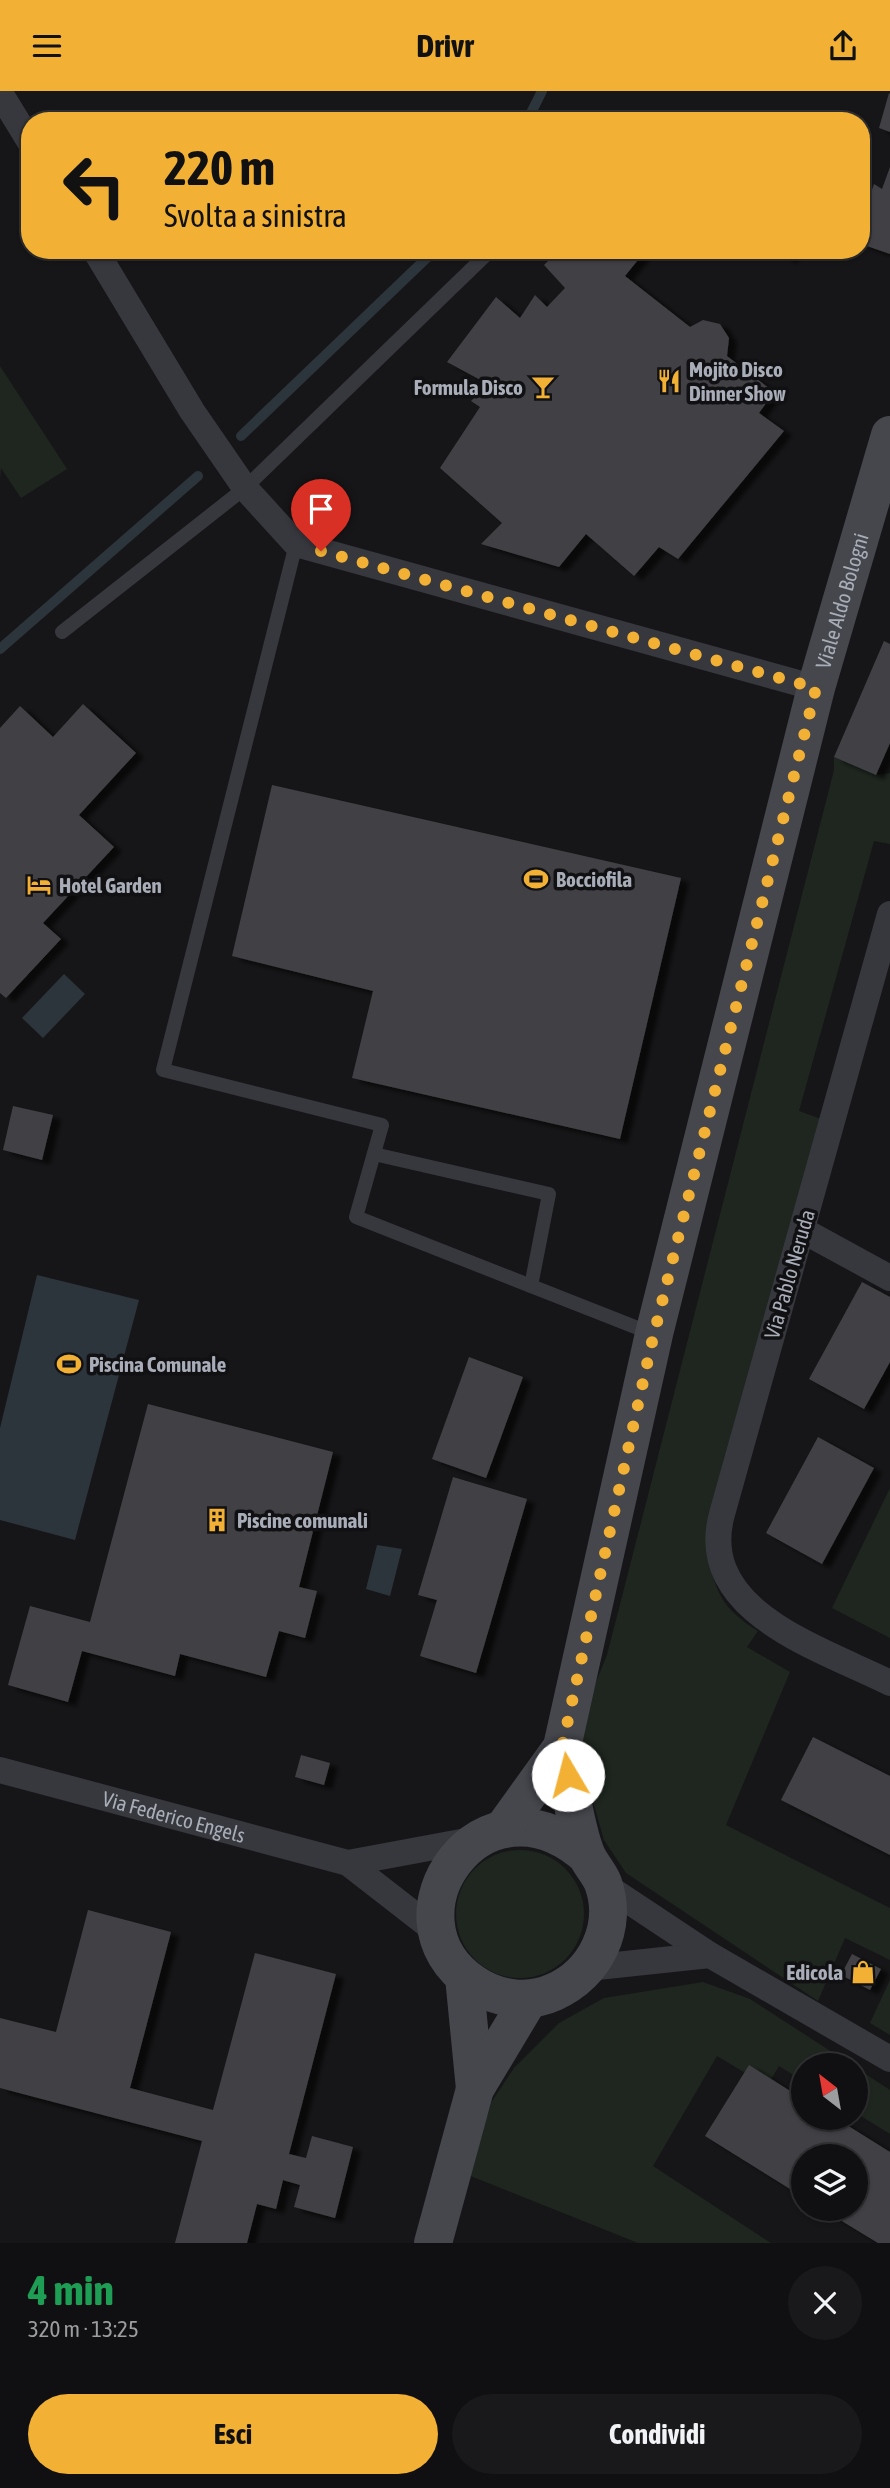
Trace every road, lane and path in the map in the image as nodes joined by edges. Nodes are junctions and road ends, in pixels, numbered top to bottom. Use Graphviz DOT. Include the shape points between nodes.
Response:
graph roads {
  1 [pos="0,93"];
  2 [pos="21,127"];
  3 [pos="100,259"];
  4 [pos="482,259"];
  5 [pos="890,435"];
  6 [pos="246,488"];
  7 [pos="296,544"];
  8 [pos="62,632"];
  9 [pos="816,688"];
  10 [pos="890,913"];
  11 [pos="374,1154"];
  12 [pos="802,1230"];
  13 [pos="890,1278"];
  14 [pos="531,1286"];
  15 [pos="654,1334"];
  16 [pos="890,1683"];
  17 [pos="562,1747"];
  18 [pos="0,1770"];
  19 [pos="490,1834"];
  20 [pos="348,1863"];
  21 [pos="595,1870"];
  22 [pos="438,1933"];
  23 [pos="710,1955"];
  24 [pos="588,1968"];
  25 [pos="464,1977"];
  26 [pos="529,1999"];
  27 [pos="890,2059"];
  28 [pos="475,2089"];
  29 [pos="433,2243"];
  1 -- 2 [label="street"];
  3 -- 6 [label="street" via="192,411"];
  4 -- 6 [label="lane"];
  5 -- 9 [label="main road, Viale Aldo Bologni"];
  6 -- 7 [label="street"];
  6 -- 8 [label="lane"];
  7 -- 9 [label="street"];
  7 -- 11 [label="lane" via="163,1070 382,1125"];
  9 -- 15 [label="main road, Viale Aldo Bologni"];
  10 -- 12 [label="street, Via Pablo Neruda"];
  11 -- 14 [label="lane" via="356,1217"];
  11 -- 14 [label="lane" via="549,1194"];
  12 -- 13 [label="street"];
  12 -- 16 [label="street, Via Pablo Neruda" via="719,1523 724,1573 737,1597 766,1621"];
  14 -- 15 [label="lane"];
  15 -- 17 [label="main road, Viale Aldo Bologni"];
  17 -- 19 [label="main road, Viale Aldo Bologni"];
  17 -- 21 [label="main road, Viale Aldo Bologni"];
  18 -- 20 [label="street, Via Federico Engels"];
  19 -- 20 [label="street, Via Federico Engels"];
  19 -- 21 [label="main road" via="526,1827 549,1831 570,1841"];
  19 -- 22 [label="main road" via="457,1856 442,1879 436,1906"];
  20 -- 22 [label="street, Via Federico Engels"];
  21 -- 23 [label="street"];
  21 -- 24 [label="main road" via="607,1906 607,1928"];
  22 -- 25 [label="main road" via="447,1957"];
  23 -- 24 [label="street"];
  23 -- 27 [label="street"];
  24 -- 26 [label="main road" via="551,1994"];
  25 -- 26 [label="main road" via="483,1990"];
  25 -- 28 [label="main road"];
  26 -- 28 [label="main road"];
  28 -- 29 [label="main road"];
}
